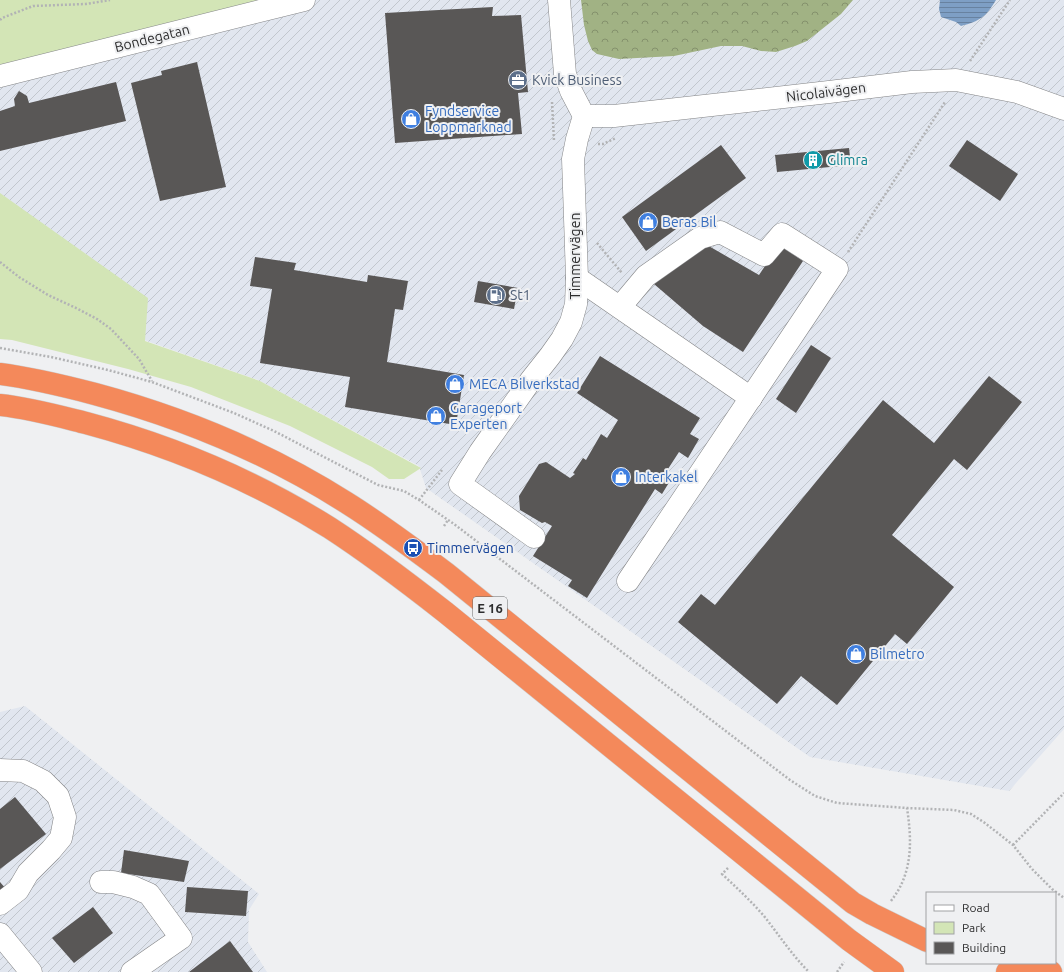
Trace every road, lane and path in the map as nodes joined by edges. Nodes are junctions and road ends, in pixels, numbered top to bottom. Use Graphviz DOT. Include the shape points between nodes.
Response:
graph roads {
  1 [pos="110,0"];
  2 [pos="304,0"];
  3 [pos="559,0"];
  4 [pos="1010,0"];
  5 [pos="0,20"];
  6 [pos="0,76"];
  7 [pos="958,81"];
  8 [pos="551,96"];
  9 [pos="1064,109"];
  10 [pos="584,116"];
  11 [pos="554,143"];
  12 [pos="595,238"];
  13 [pos="0,262"];
  14 [pos="837,269"];
  15 [pos="623,274"];
  16 [pos="577,278"];
  17 [pos="620,307"];
  18 [pos="0,348"];
  19 [pos="0,374"];
  20 [pos="152,382"];
  21 [pos="751,398"];
  22 [pos="0,405"];
  23 [pos="443,468"];
  24 [pos="419,500"];
  25 [pos="448,520"];
  26 [pos="444,526"];
  27 [pos="534,537"];
  28 [pos="628,581"];
  29 [pos="0,770"];
  30 [pos="1064,793"];
  31 [pos="907,808"];
  32 [pos="1013,844"];
  33 [pos="742,853"];
  34 [pos="101,882"];
  35 [pos="1064,898"];
  36 [pos="0,904"];
  37 [pos="888,904"];
  38 [pos="0,934"];
  39 [pos="926,941"];
  40 [pos="847,957"];
  41 [pos="998,964"];
  42 [pos="1012,971"];
  43 [pos="1064,971"];
  44 [pos="31,972"];
  45 [pos="132,972"];
  46 [pos="809,972"];
  47 [pos="837,972"];
  48 [pos="893,972"];
  49 [pos="1051,972"];
  50 [pos="1060,972"];
  1 -- 5 [label="path" via="86,4 33,6"];
  2 -- 6 [label="street, Bondegatan"];
  3 -- 10 [label="street" via="565,74"];
  4 -- 7 [label="path"];
  7 -- 9 [label="street, Nicolaivägen" via="1017,92"];
  7 -- 10 [label="street, Nicolaivägen" via="912,82 614,116"];
  7 -- 14 [label="path"];
  8 -- 11 [label="path"];
  10 -- 16 [label="street, Timmervägen" via="573,159"];
  12 -- 15 [label="path"];
  13 -- 20 [label="path" via="18,277 111,329 139,359"];
  14 -- 17 [label="street" via="782,234 764,255 720,232 700,238 646,276"];
  14 -- 21 [label="street"];
  16 -- 17 [label="street"];
  16 -- 27 [label="street, Timmervägen" via="576,304 571,322 562,339 480,452 460,484"];
  17 -- 21 [label="street"];
  18 -- 20 [label="path" via="51,357"];
  19 -- 39 [label="highway, E 16" via="65,386 127,402 185,422 254,452 347,503 398,537 446,574 853,903"];
  20 -- 24 [label="path" via="234,413 378,485 404,491"];
  21 -- 28 [label="street"];
  22 -- 33 [label="highway, E 16" via="58,416 174,450 227,473 330,528 445,612"];
  23 -- 24 [label="path"];
  24 -- 25 [label="path"];
  25 -- 26 [label="path"];
  25 -- 31 [label="path" via="790,780 815,796 837,803"];
  29 -- 36 [label="street" via="23,771 43,781 58,796 65,817 61,838 28,872 18,890"];
  30 -- 32 [label="path"];
  31 -- 32 [label="path" via="954,810 971,814"];
  31 -- 37 [label="path" via="911,847 908,866 898,892"];
  32 -- 35 [label="path" via="1037,874"];
  33 -- 46 [label="path" via="722,874 764,916"];
  33 -- 48 [label="highway, E 16" via="849,940"];
  34 -- 45 [label="street" via="134,887 148,894 181,938"];
  38 -- 44 [label="street"];
  40 -- 47 [label="path"];
  41 -- 42 [label="highway"];
  42 -- 49 [label="highway" via="1038,969"];
  43 -- 50 [label="street"];
}
